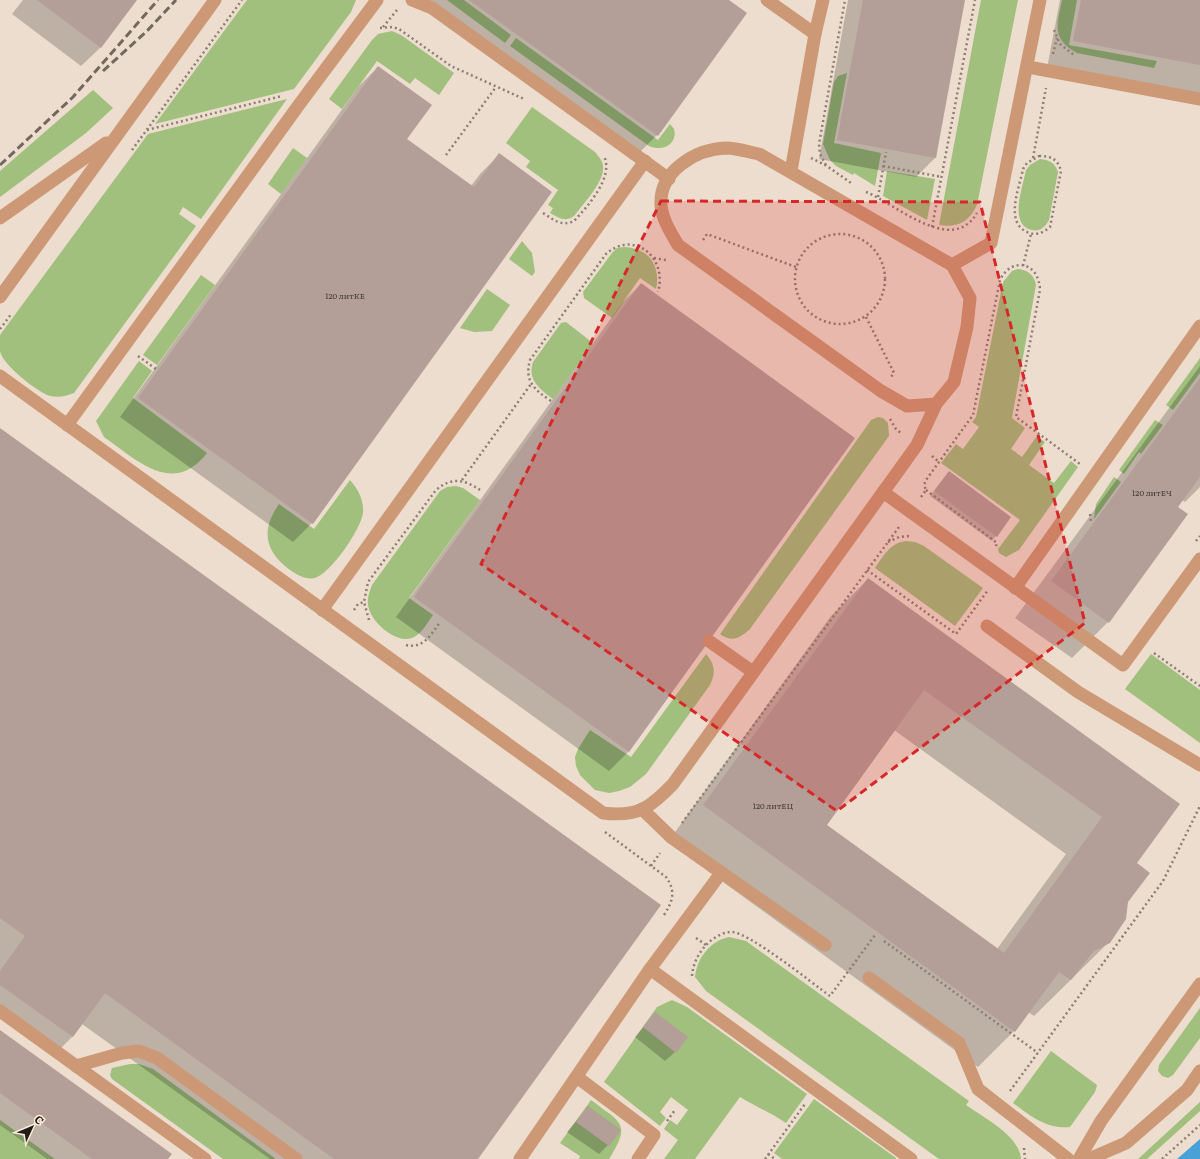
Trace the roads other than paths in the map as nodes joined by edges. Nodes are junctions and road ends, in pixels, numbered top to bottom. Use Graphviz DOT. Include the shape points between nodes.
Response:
graph roads {
  1 [pos="215,0"];
  2 [pos="377,0"];
  3 [pos="412,0"];
  4 [pos="767,0"];
  5 [pos="823,0"];
  6 [pos="1040,0"];
  7 [pos="815,34"];
  8 [pos="1028,67"];
  9 [pos="1200,99"];
  10 [pos="116,137"];
  11 [pos="645,161"];
  12 [pos="791,171"];
  13 [pos="669,179"];
  14 [pos="0,218"];
  15 [pos="952,265"];
  16 [pos="0,297"];
  17 [pos="1200,326"];
  18 [pos="0,376"];
  19 [pos="936,404"];
  20 [pos="67,425"];
  21 [pos="883,492"];
  22 [pos="1200,559"];
  23 [pos="1015,588"];
  24 [pos="322,610"];
  25 [pos="987,626"];
  26 [pos="709,641"];
  27 [pos="753,672"];
  28 [pos="1200,765"];
  29 [pos="642,809"];
  30 [pos="721,873"];
  31 [pos="825,945"];
  32 [pos="650,969"];
  33 [pos="869,978"];
  34 [pos="1200,984"];
  35 [pos="0,1011"];
  36 [pos="76,1066"];
  37 [pos="1200,1071"];
  38 [pos="577,1077"];
  39 [pos="205,1159"];
  40 [pos="296,1159"];
  41 [pos="520,1159"];
  42 [pos="638,1159"];
  43 [pos="911,1159"];
  44 [pos="1068,1159"];
  45 [pos="1079,1159"];
  46 [pos="1089,1159"];
  1 -- 10 [label="lane"];
  2 -- 20 [label="lane"];
  3 -- 11 [label="lane" via="432,8"];
  4 -- 7 [label="lane"];
  5 -- 7 [label="lane"];
  6 -- 8 [label="lane"];
  7 -- 12 [label="lane"];
  8 -- 9 [label="lane"];
  8 -- 15 [label="lane" via="991,244"];
  10 -- 14 [label="lane"];
  10 -- 16 [label="lane"];
  11 -- 13 [label="lane"];
  11 -- 24 [label="lane"];
  12 -- 13 [label="lane" via="759,154 726,148 700,153 680,164"];
  12 -- 15 [label="lane"];
  13 -- 19 [label="lane" via="665,185 661,205 669,231 678,244 692,256 881,391 907,406"];
  15 -- 19 [label="lane" via="970,298 967,328 954,382"];
  17 -- 23 [label="lane"];
  18 -- 20 [label="lane"];
  19 -- 21 [label="lane" via="917,445"];
  20 -- 24 [label="lane"];
  21 -- 23 [label="lane"];
  21 -- 27 [label="lane"];
  22 -- 23 [label="lane" via="1122,665"];
  24 -- 29 [label="lane" via="602,813 623,815"];
  25 -- 28 [label="lane" via="1078,692"];
  26 -- 27 [label="lane"];
  27 -- 29 [label="lane" via="673,784 659,799"];
  29 -- 30 [label="lane" via="672,838"];
  30 -- 31 [label="lane"];
  30 -- 32 [label="lane"];
  32 -- 38 [label="lane"];
  32 -- 43 [label="lane"];
  33 -- 44 [label="lane" via="959,1043 978,1089"];
  34 -- 45 [label="lane" via="1101,1121"];
  35 -- 36 [label="lane"];
  36 -- 39 [label="lane"];
  36 -- 40 [label="lane" via="122,1053 139,1052 157,1058"];
  37 -- 46 [label="lane" via="1186,1090 1126,1143"];
  38 -- 41 [label="lane"];
  38 -- 42 [label="lane" via="654,1135"];
}
